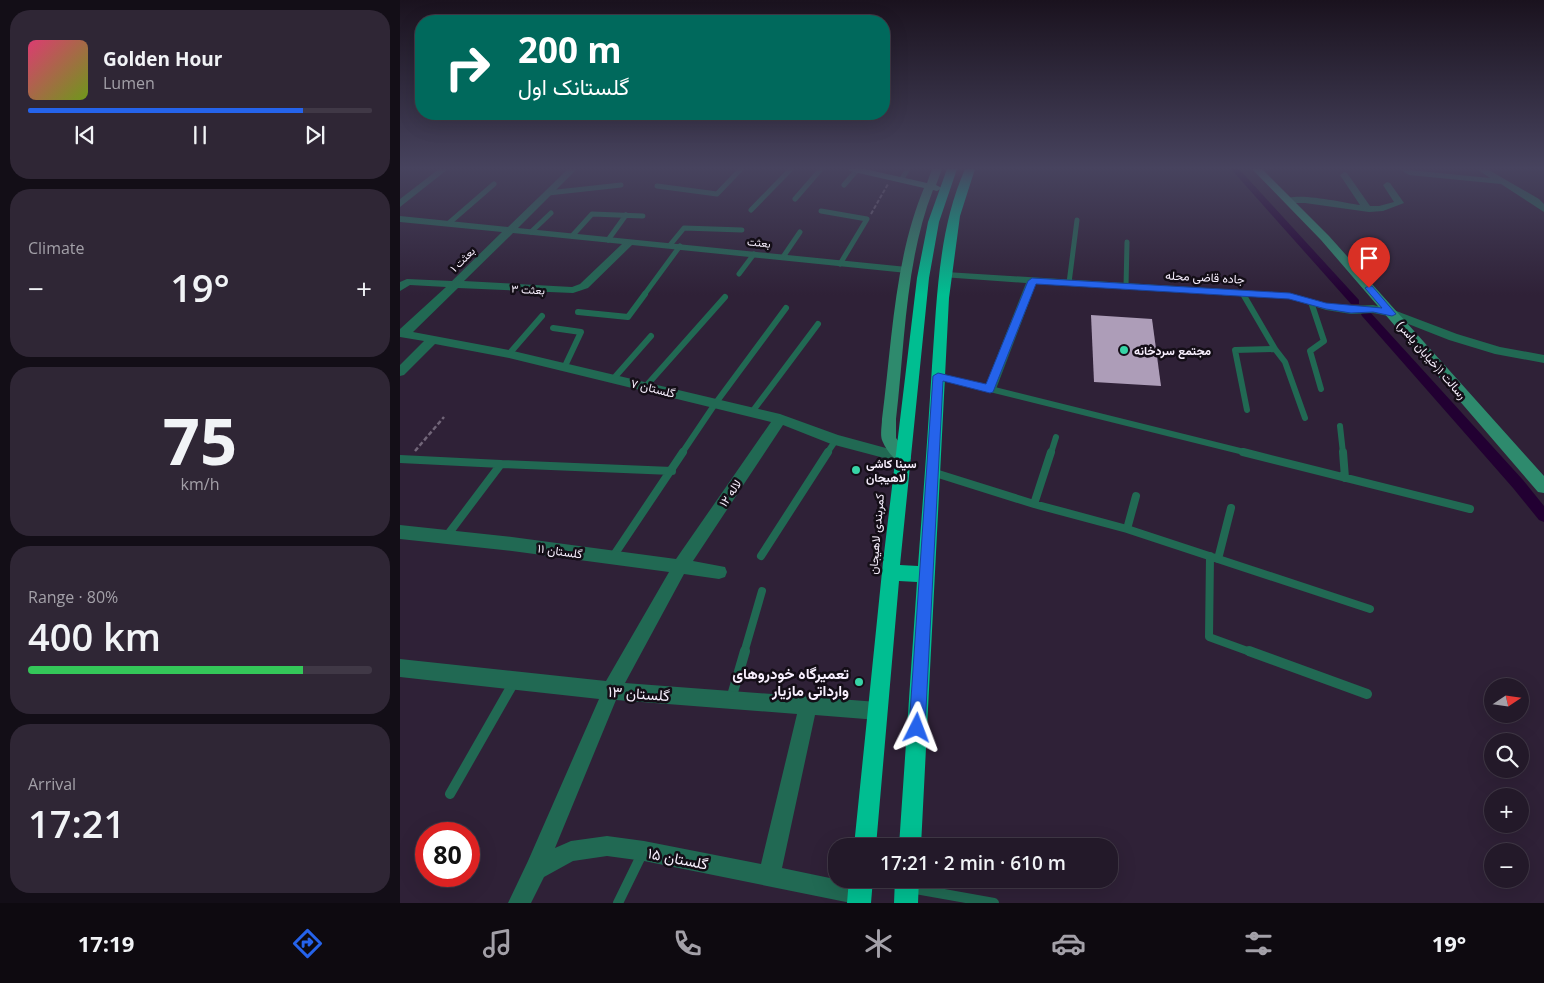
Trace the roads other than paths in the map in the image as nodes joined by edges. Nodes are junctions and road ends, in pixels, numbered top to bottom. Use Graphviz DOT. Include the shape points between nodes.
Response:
graph roads {
  1 [pos="463,211"];
  2 [pos="529,211"];
  3 [pos="821,211"];
  4 [pos="922,211"];
  5 [pos="938,211"];
  6 [pos="956,211"];
  7 [pos="1299,211"];
  8 [pos="551,212"];
  9 [pos="626,215"];
  10 [pos="643,216"];
  11 [pos="400,219"];
  12 [pos="1077,220"];
  13 [pos="449,224"];
  14 [pos="509,230"];
  15 [pos="742,230"];
  16 [pos="531,232"];
  17 [pos="800,232"];
  18 [pos="572,236"];
  19 [pos="608,240"];
  20 [pos="630,242"];
  21 [pos="1127,242"];
  22 [pos="675,245"];
  23 [pos="754,254"];
  24 [pos="782,257"];
  25 [pos="840,264"];
  26 [pos="907,270"];
  27 [pos="924,272"];
  28 [pos="738,274"];
  29 [pos="946,275"];
  30 [pos="1032,281"];
  31 [pos="1069,283"];
  32 [pos="404,285"];
  33 [pos="454,285"];
  34 [pos="1126,287"];
  35 [pos="1242,293"];
  36 [pos="725,297"];
  37 [pos="1311,302"];
  38 [pos="786,308"];
  39 [pos="578,312"];
  40 [pos="1392,314"];
  41 [pos="542,316"];
  42 [pos="818,324"];
  43 [pos="554,328"];
  44 [pos="402,333"];
  45 [pos="650,336"];
  46 [pos="433,339"];
  47 [pos="1275,349"];
  48 [pos="509,354"];
  49 [pos="1544,360"];
  50 [pos="565,366"];
  51 [pos="400,372"];
  52 [pos="938,376"];
  53 [pos="614,378"];
  54 [pos="646,386"];
  55 [pos="990,389"];
  56 [pos="1321,389"];
  57 [pos="716,404"];
  58 [pos="1247,410"];
  59 [pos="752,412"];
  60 [pos="1305,418"];
  61 [pos="780,419"];
  62 [pos="1340,426"];
  63 [pos="1056,437"];
  64 [pos="836,440"];
  65 [pos="903,458"];
  66 [pos="404,459"];
  67 [pos="500,464"];
  68 [pos="672,471"];
  69 [pos="932,472"];
  70 [pos="1345,478"];
  71 [pos="1544,487"];
  72 [pos="1136,496"];
  73 [pos="1034,504"];
  74 [pos="1231,508"];
  75 [pos="1470,508"];
  76 [pos="1127,529"];
  77 [pos="400,532"];
  78 [pos="446,538"];
  79 [pos="761,556"];
  80 [pos="612,558"];
  81 [pos="1214,558"];
  82 [pos="680,567"];
  83 [pos="719,572"];
  84 [pos="892,573"];
  85 [pos="926,574"];
  86 [pos="762,591"];
  87 [pos="1370,608"];
  88 [pos="400,668"];
  89 [pos="514,682"];
  90 [pos="611,691"];
  91 [pos="1367,694"];
  92 [pos="731,700"];
  93 [pos="808,706"];
  94 [pos="878,710"];
  95 [pos="450,794"];
  96 [pos="866,838"];
  97 [pos="910,838"];
  98 [pos="644,851"];
  99 [pos="536,869"];
  100 [pos="769,876"];
  101 [pos="907,890"];
  102 [pos="858,895"];
  103 [pos="519,903"];
  104 [pos="618,903"];
  105 [pos="994,903"];
  1 -- 13 [label="lane"];
  2 -- 14 [label="street, بعثت ۱"];
  3 -- 25 [label="lane" via="867,220"];
  4 -- 26 [label="street"];
  5 -- 27 [label="highway, کمربندی لاهیجان"];
  6 -- 29 [label="highway"];
  7 -- 40 [label="street, رسالت ۱(خیابان یاسر)"];
  8 -- 16 [label="lane"];
  9 -- 10 [label="lane"];
  9 -- 18 [label="lane" via="592,214"];
  9 -- 19 [label="lane"];
  11 -- 13 [label="street, بعثت"];
  12 -- 31 [label="lane"];
  13 -- 14 [label="street, بعثت"];
  14 -- 16 [label="street, بعثت"];
  14 -- 33 [label="street, بعثت ۱"];
  15 -- 22 [label="lane" via="684,228"];
  16 -- 18 [label="street, بعثت"];
  17 -- 24 [label="lane"];
  18 -- 19 [label="street, بعثت"];
  19 -- 20 [label="street, بعثت"];
  20 -- 22 [label="street, بعثت"];
  20 -- 33 [label="street, بعثت ۳" via="584,286 573,290"];
  21 -- 34 [label="lane"];
  22 -- 23 [label="street, بعثت"];
  22 -- 39 [label="lane" via="628,317"];
  23 -- 24 [label="street, بعثت"];
  23 -- 28 [label="lane"];
  24 -- 25 [label="street, بعثت"];
  25 -- 26 [label="street, بعثت"];
  26 -- 27 [label="street"];
  26 -- 65 [label="street" via="889,419 889,439"];
  27 -- 65 [label="highway, کمربندی لاهیجان"];
  29 -- 30 [label="street, جاده قاضی محله"];
  29 -- 52 [label="highway"];
  30 -- 31 [label="street, جاده قاضی محله"];
  30 -- 55 [label="street"];
  31 -- 34 [label="street, جاده قاضی محله"];
  32 -- 33 [label="street, بعثت ۳"];
  33 -- 44 [label="street, بعثت ۱"];
  34 -- 35 [label="street, جاده قاضی محله"];
  35 -- 37 [label="street, جاده قاضی محله" via="1290,296"];
  35 -- 47 [label="lane"];
  36 -- 54 [label="lane"];
  37 -- 40 [label="street, جاده قاضی محله"];
  37 -- 56 [label="lane" via="1324,342 1310,351"];
  38 -- 57 [label="lane"];
  40 -- 49 [label="street, جاده قاضی محله" via="1453,337"];
  40 -- 71 [label="street, رسالت ۱(خیابان یاسر)"];
  41 -- 48 [label="lane"];
  42 -- 59 [label="lane"];
  43 -- 50 [label="lane" via="581,332"];
  44 -- 46 [label="street, گلستان ۷"];
  45 -- 53 [label="lane"];
  46 -- 48 [label="street, گلستان ۷"];
  46 -- 51 [label="street"];
  47 -- 58 [label="lane" via="1235,350"];
  47 -- 60 [label="lane" via="1285,362"];
  48 -- 50 [label="street, گلستان ۷"];
  50 -- 53 [label="street, گلستان ۷"];
  52 -- 55 [label="lane"];
  52 -- 69 [label="highway"];
  53 -- 54 [label="street, گلستان ۷"];
  54 -- 57 [label="street, گلستان ۷"];
  55 -- 70 [label="lane"];
  57 -- 59 [label="street, گلستان ۷"];
  57 -- 68 [label="lane"];
  59 -- 61 [label="street, گلستان ۷"];
  61 -- 64 [label="street, گلستان ۷"];
  61 -- 82 [label="street, لاله ۱۲"];
  62 -- 70 [label="lane"];
  63 -- 73 [label="lane"];
  64 -- 65 [label="street, گلستان ۷"];
  64 -- 79 [label="lane"];
  65 -- 84 [label="highway, کمربندی لاهیجان"];
  66 -- 67 [label="lane"];
  67 -- 68 [label="lane"];
  67 -- 78 [label="lane"];
  68 -- 80 [label="lane"];
  69 -- 73 [label="lane"];
  69 -- 85 [label="highway"];
  70 -- 75 [label="lane"];
  72 -- 76 [label="lane"];
  73 -- 76 [label="lane"];
  74 -- 81 [label="lane"];
  76 -- 81 [label="lane"];
  77 -- 78 [label="street, گلستان ۱۱"];
  78 -- 80 [label="street, گلستان ۱۱"];
  80 -- 82 [label="street, گلستان ۱۱"];
  81 -- 87 [label="lane"];
  81 -- 91 [label="lane" via="1209,637"];
  82 -- 83 [label="street, گلستان ۱۱"];
  82 -- 90 [label="street, لاله ۱۲"];
  84 -- 85 [label="highway"];
  84 -- 94 [label="highway, کمربندی لاهیجان"];
  85 -- 97 [label="highway"];
  86 -- 92 [label="lane"];
  88 -- 89 [label="street, گلستان ۱۳"];
  89 -- 90 [label="street, گلستان ۱۳"];
  89 -- 95 [label="lane"];
  90 -- 92 [label="street, گلستان ۱۳"];
  90 -- 99 [label="street, لاله ۱۲"];
  92 -- 93 [label="street, گلستان ۱۳"];
  93 -- 94 [label="street, گلستان ۱۳"];
  93 -- 100 [label="street"];
  94 -- 96 [label="highway, کمربندی لاهیجان"];
  98 -- 99 [label="street, گلستان ۱۵" via="607,846 570,851"];
  98 -- 100 [label="street, گلستان ۱۵"];
  98 -- 104 [label="lane"];
  99 -- 103 [label="street"];
  100 -- 102 [label="street, گلستان ۱۵"];
  101 -- 105 [label="lane"];
}
